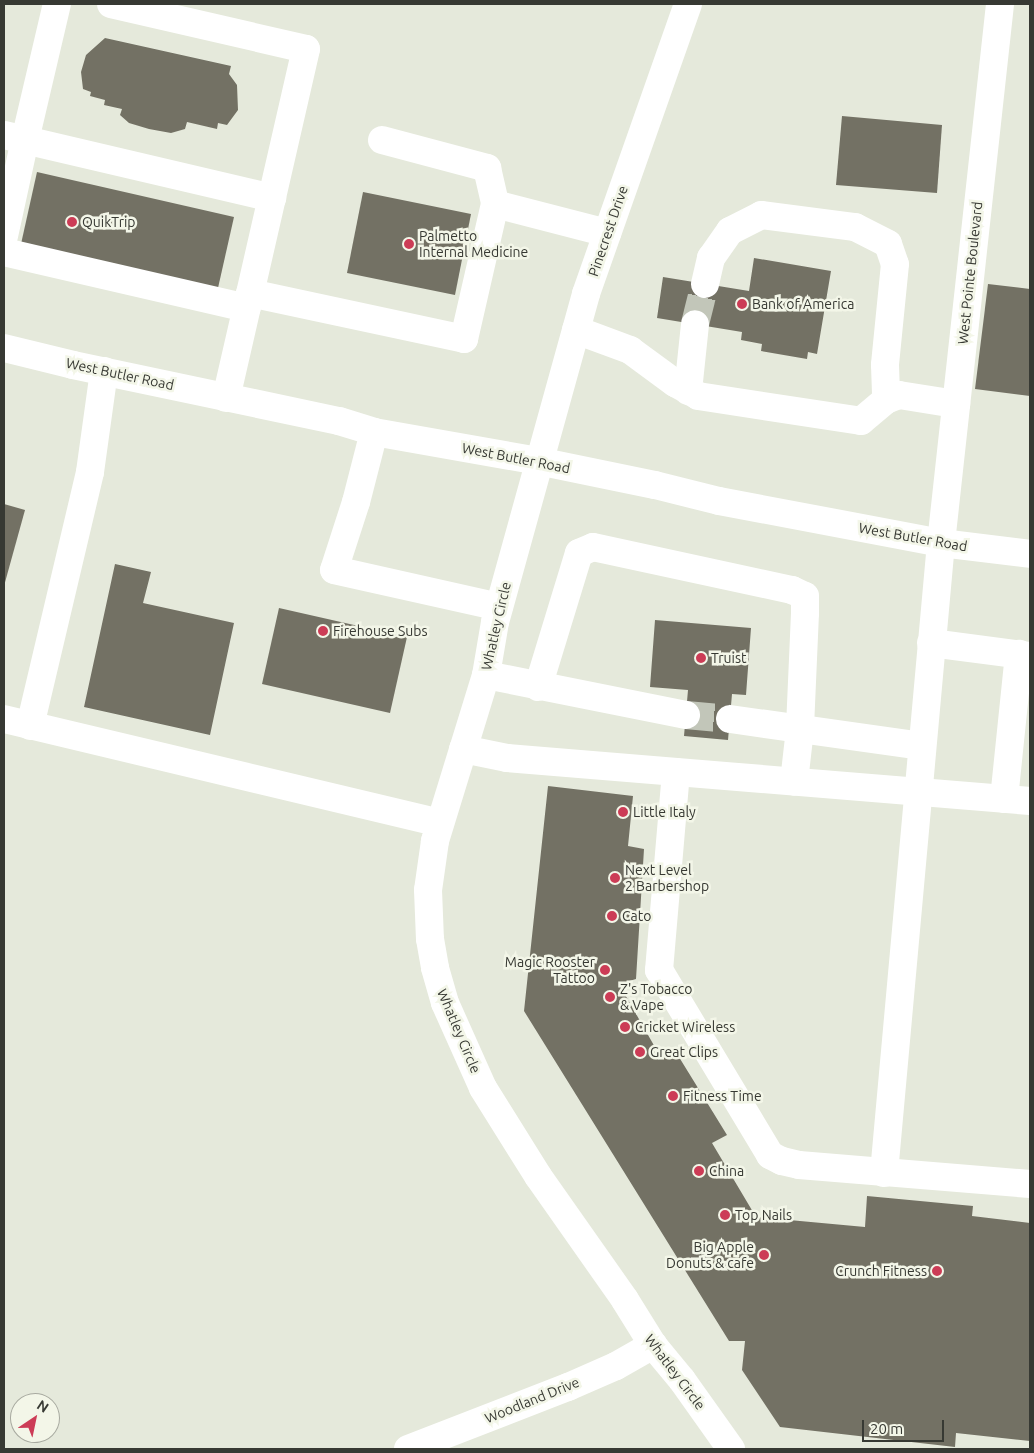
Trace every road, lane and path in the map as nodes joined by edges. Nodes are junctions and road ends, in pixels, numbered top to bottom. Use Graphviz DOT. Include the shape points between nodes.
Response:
graph roads {
  1 [pos="57,4"];
  2 [pos="111,4"];
  3 [pos="688,4"];
  4 [pos="1000,4"];
  5 [pos="15,138"];
  6 [pos="382,140"];
  7 [pos="272,198"];
  8 [pos="495,204"];
  9 [pos="608,233"];
  10 [pos="4,236"];
  11 [pos="4,252"];
  12 [pos="705,284"];
  13 [pos="249,300"];
  14 [pos="695,324"];
  15 [pos="576,330"];
  16 [pos="4,348"];
  17 [pos="104,371"];
  18 [pos="688,391"];
  19 [pos="226,398"];
  20 [pos="886,400"];
  21 [pos="956,404"];
  22 [pos="374,432"];
  23 [pos="538,461"];
  24 [pos="941,543"];
  25 [pos="1030,554"];
  26 [pos="499,607"];
  27 [pos="931,643"];
  28 [pos="1025,655"];
  29 [pos="486,675"];
  30 [pos="538,686"];
  31 [pos="686,715"];
  32 [pos="4,719"];
  33 [pos="730,719"];
  34 [pos="30,726"];
  35 [pos="800,729"];
  36 [pos="921,746"];
  37 [pos="463,749"];
  38 [pos="676,772"];
  39 [pos="794,782"];
  40 [pos="917,792"];
  41 [pos="1017,800"];
  42 [pos="440,823"];
  43 [pos="884,1173"];
  44 [pos="1030,1184"];
  45 [pos="653,1345"];
  46 [pos="408,1449"];
  47 [pos="731,1449"];
  1 -- 5 [label="street"];
  2 -- 7 [label="street" via="306,49"];
  3 -- 9 [label="street, Pinecrest Drive"];
  4 -- 21 [label="street, West Pointe Boulevard"];
  5 -- 7 [label="street"];
  5 -- 10 [label="street"];
  6 -- 8 [label="street" via="487,168"];
  7 -- 13 [label="street"];
  8 -- 9 [label="street"];
  8 -- 13 [label="street" via="464,339"];
  9 -- 15 [label="street, Pinecrest Drive"];
  11 -- 13 [label="street"];
  12 -- 20 [label="street" via="711,258 730,231 761,216 855,227 888,244 895,264 885,365"];
  13 -- 19 [label="street"];
  14 -- 18 [label="street"];
  15 -- 18 [label="street" via="630,350"];
  15 -- 23 [label="street, Pinecrest Drive"];
  16 -- 17 [label="street, West Butler Road"];
  17 -- 19 [label="street, West Butler Road"];
  17 -- 34 [label="street" via="90,472"];
  18 -- 20 [label="street" via="698,396 861,421"];
  19 -- 22 [label="street, West Butler Road" via="339,421"];
  20 -- 21 [label="street" via="900,395"];
  21 -- 24 [label="street, West Pointe Boulevard"];
  22 -- 23 [label="street, West Butler Road"];
  22 -- 26 [label="street" via="334,570"];
  23 -- 24 [label="street, West Butler Road" via="719,502"];
  23 -- 26 [label="street, Whatley Circle"];
  24 -- 25 [label="street, West Butler Road"];
  24 -- 27 [label="street, West Pointe Boulevard"];
  26 -- 29 [label="street, Whatley Circle"];
  27 -- 28 [label="street"];
  27 -- 36 [label="street, West Pointe Boulevard"];
  28 -- 41 [label="street"];
  29 -- 30 [label="street"];
  29 -- 37 [label="street, Whatley Circle"];
  30 -- 31 [label="street"];
  30 -- 35 [label="street" via="579,553 593,547 792,590 805,596"];
  32 -- 34 [label="street"];
  33 -- 35 [label="street"];
  34 -- 42 [label="street"];
  35 -- 36 [label="street"];
  35 -- 39 [label="street"];
  36 -- 40 [label="street, West Pointe Boulevard"];
  37 -- 38 [label="street" via="507,758"];
  37 -- 42 [label="street, Whatley Circle"];
  38 -- 39 [label="street"];
  38 -- 43 [label="street" via="660,970 770,1154 799,1166"];
  39 -- 40 [label="street"];
  40 -- 41 [label="street"];
  40 -- 43 [label="street, West Pointe Boulevard"];
  42 -- 45 [label="street, Whatley Circle" via="430,865 428,900 430,939 445,1003 483,1088 538,1176 626,1300"];
  43 -- 44 [label="street"];
  45 -- 46 [label="street, Woodland Drive" via="568,1387"];
  45 -- 47 [label="street, Whatley Circle"];
}
